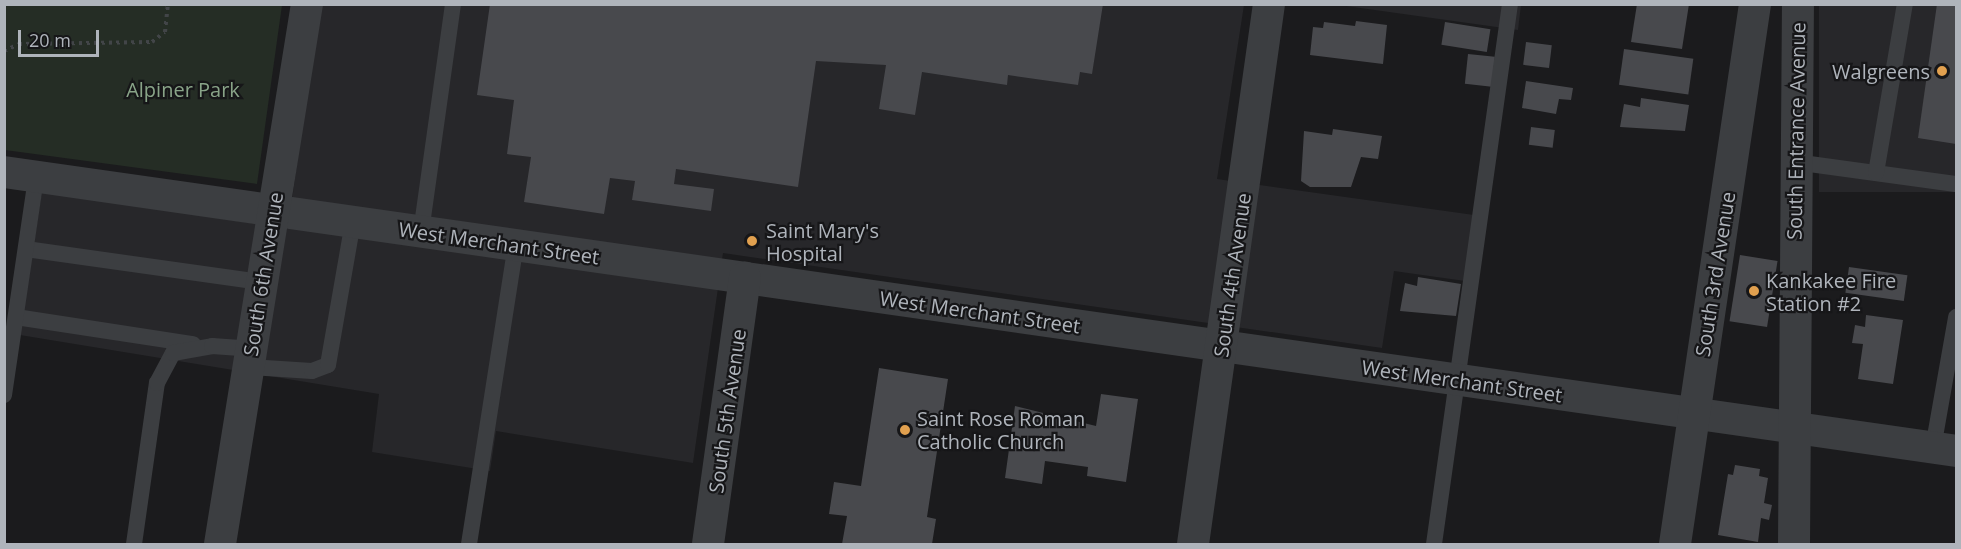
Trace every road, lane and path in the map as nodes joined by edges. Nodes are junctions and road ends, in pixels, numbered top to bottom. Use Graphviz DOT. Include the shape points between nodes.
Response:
graph roads {
  1 [pos="168,4"];
  2 [pos="307,4"];
  3 [pos="453,4"];
  4 [pos="1269,4"];
  5 [pos="1510,4"];
  6 [pos="1755,4"];
  7 [pos="1798,4"];
  8 [pos="1905,4"];
  9 [pos="4,51"];
  10 [pos="1795,162"];
  11 [pos="4,172"];
  12 [pos="1876,173"];
  13 [pos="36,177"];
  14 [pos="1956,184"];
  15 [pos="274,211"];
  16 [pos="353,222"];
  17 [pos="421,232"];
  18 [pos="516,245"];
  19 [pos="26,249"];
  20 [pos="745,278"];
  21 [pos="262,282"];
  22 [pos="16,317"];
  23 [pos="1956,317"];
  24 [pos="212,346"];
  25 [pos="1222,346"];
  26 [pos="250,358"];
  27 [pos="1457,380"];
  28 [pos="4,396"];
  29 [pos="1694,414"];
  30 [pos="1791,428"];
  31 [pos="1945,450"];
  32 [pos="134,544"];
  33 [pos="220,544"];
  34 [pos="469,544"];
  35 [pos="708,544"];
  36 [pos="1193,544"];
  37 [pos="1434,544"];
  38 [pos="1675,544"];
  39 [pos="1794,544"];
  1 -- 9 [label="path" via="165,32 152,42 19,44"];
  2 -- 15 [label="street, South 6th Avenue"];
  3 -- 17 [label="lane"];
  4 -- 25 [label="street, South 4th Avenue"];
  5 -- 27 [label="lane"];
  6 -- 29 [label="street, South 3rd Avenue"];
  7 -- 10 [label="street, South Entrance Avenue"];
  8 -- 12 [label="lane"];
  10 -- 12 [label="lane"];
  10 -- 30 [label="street, South Entrance Avenue"];
  11 -- 13 [label="street, West Merchant Street"];
  12 -- 14 [label="lane"];
  13 -- 15 [label="street, West Merchant Street"];
  13 -- 19 [label="lane"];
  15 -- 16 [label="street, West Merchant Street"];
  15 -- 21 [label="street, South 6th Avenue"];
  16 -- 17 [label="street, West Merchant Street"];
  16 -- 26 [label="lane" via="328,365 312,371"];
  17 -- 18 [label="street, West Merchant Street"];
  18 -- 20 [label="street, West Merchant Street"];
  18 -- 34 [label="lane"];
  19 -- 21 [label="lane"];
  19 -- 22 [label="lane"];
  20 -- 25 [label="street, West Merchant Street"];
  20 -- 35 [label="street, South 5th Avenue"];
  21 -- 26 [label="street, South 6th Avenue"];
  22 -- 24 [label="lane"];
  22 -- 28 [label="lane"];
  23 -- 31 [label="lane"];
  24 -- 26 [label="lane"];
  24 -- 32 [label="lane" via="173,353 157,383"];
  25 -- 27 [label="street, West Merchant Street"];
  25 -- 36 [label="street, South 4th Avenue"];
  26 -- 33 [label="street, South 6th Avenue"];
  27 -- 29 [label="street, West Merchant Street"];
  27 -- 37 [label="lane"];
  29 -- 30 [label="street, West Merchant Street"];
  29 -- 38 [label="street, South 3rd Avenue"];
  30 -- 31 [label="street, West Merchant Street"];
  30 -- 39 [label="street, South Entrance Avenue"];
}
